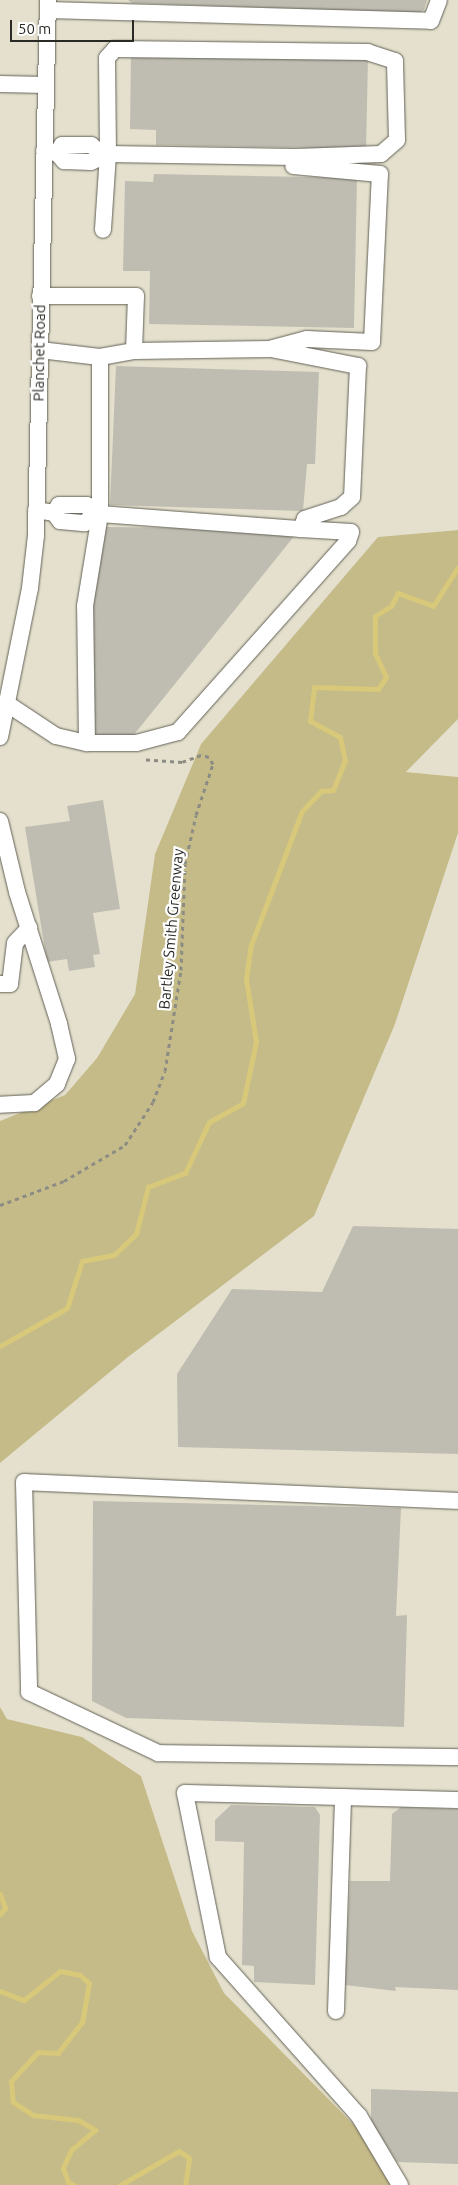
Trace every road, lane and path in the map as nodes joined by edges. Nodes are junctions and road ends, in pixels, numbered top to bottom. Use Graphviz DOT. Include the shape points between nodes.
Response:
graph roads {
  1 [pos="439,0"];
  2 [pos="48,5"];
  3 [pos="111,7"];
  4 [pos="0,84"];
  5 [pos="45,85"];
  6 [pos="50,152"];
  7 [pos="105,154"];
  8 [pos="244,156"];
  9 [pos="103,230"];
  10 [pos="40,296"];
  11 [pos="271,349"];
  12 [pos="40,350"];
  13 [pos="134,350"];
  14 [pos="100,356"];
  15 [pos="36,510"];
  16 [pos="97,514"];
  17 [pos="301,529"];
  18 [pos="9,705"];
  19 [pos="0,737"];
  20 [pos="87,743"];
  21 [pos="201,755"];
  22 [pos="0,821"];
  23 [pos="29,928"];
  24 [pos="0,984"];
  25 [pos="0,1105"];
  26 [pos="0,1205"];
  27 [pos="458,1501"];
  28 [pos="458,1757"];
  29 [pos="343,1797"];
  30 [pos="458,1800"];
  31 [pos="336,2011"];
  32 [pos="400,2185"];
  1 -- 3 [label="street" via="432,21"];
  2 -- 3 [label="street"];
  2 -- 5 [label="street, Planchet Road"];
  4 -- 5 [label="street"];
  5 -- 6 [label="street, Planchet Road"];
  6 -- 7 [label="street" via="62,145 91,145"];
  6 -- 10 [label="street, Planchet Road"];
  7 -- 8 [label="street"];
  7 -- 8 [label="street" via="108,58 115,49 368,52 396,62 397,140 381,154"];
  7 -- 9 [label="street"];
  8 -- 11 [label="street" via="277,164 380,174 372,342 307,339"];
  10 -- 12 [label="street, Planchet Road"];
  10 -- 13 [label="street" via="136,296"];
  11 -- 13 [label="street"];
  11 -- 17 [label="street" via="358,366 352,496 341,507 305,519"];
  12 -- 14 [label="street"];
  12 -- 15 [label="street, Planchet Road"];
  13 -- 14 [label="street"];
  14 -- 16 [label="street"];
  15 -- 16 [label="street" via="54,513 60,521 85,523"];
  15 -- 18 [label="street, Planchet Road" via="33,566"];
  16 -- 17 [label="street"];
  16 -- 20 [label="street" via="85,606"];
  17 -- 20 [label="street" via="351,532 348,542 178,732 136,743"];
  18 -- 19 [label="street, Planchet Road"];
  18 -- 20 [label="street" via="56,736"];
  21 -- 26 [label="path, Bartley Smith Greenway" via="213,764 213,771 196,815 186,856 181,970 173,1030 165,1070 153,1102 126,1145 64,1182"];
  22 -- 23 [label="street"];
  23 -- 24 [label="street" via="15,943 10,984"];
  23 -- 25 [label="street" via="67,1059 57,1084 34,1103"];
  27 -- 28 [label="street" via="24,1482 29,1692 158,1752"];
  29 -- 30 [label="street"];
  29 -- 31 [label="street"];
  29 -- 32 [label="street" via="185,1793 218,1957 359,2116"];
}
